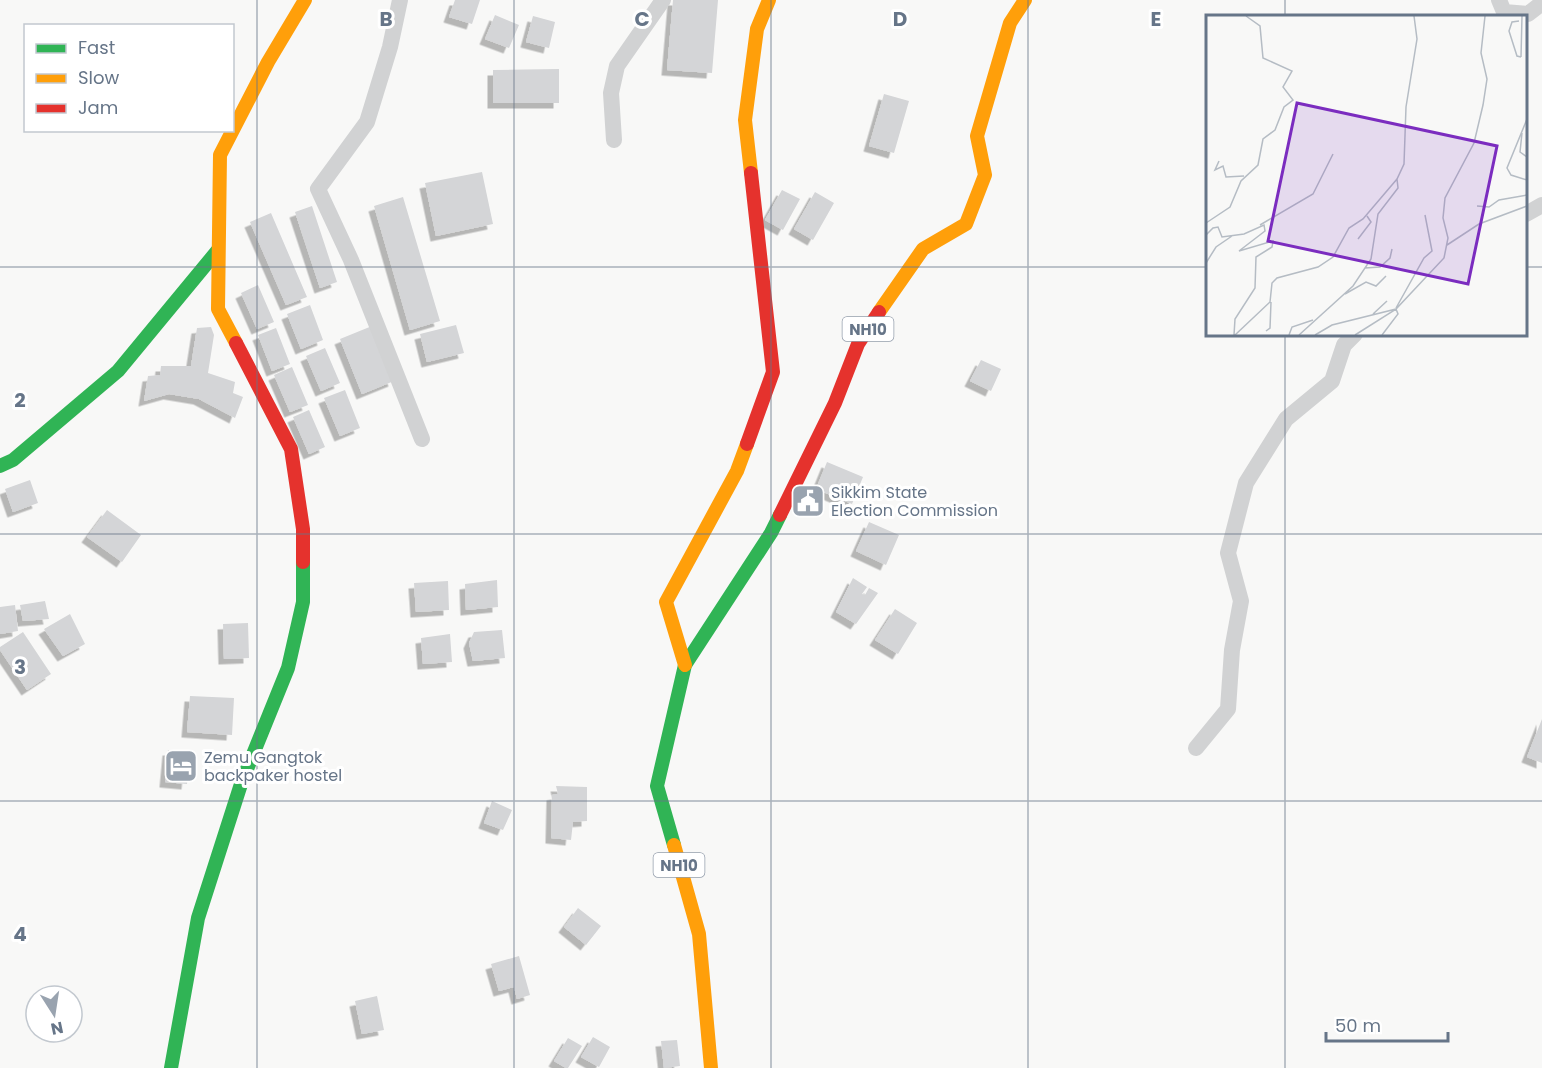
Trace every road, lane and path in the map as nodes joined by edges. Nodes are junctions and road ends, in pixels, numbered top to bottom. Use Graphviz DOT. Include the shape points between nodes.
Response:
graph roads {
  1 [pos="305,0"];
  2 [pos="400,0"];
  3 [pos="663,0"];
  4 [pos="768,0"];
  5 [pos="1025,0"];
  6 [pos="1499,0"];
  7 [pos="1542,3"];
  8 [pos="234,128"];
  9 [pos="232,132"];
  10 [pos="614,140"];
  11 [pos="1542,205"];
  12 [pos="1527,213"];
  13 [pos="218,250"];
  14 [pos="1353,336"];
  15 [pos="422,439"];
  16 [pos="0,466"];
  17 [pos="685,665"];
  18 [pos="1196,748"];
  19 [pos="171,1068"];
  20 [pos="711,1068"];
  1 -- 8 [label="main road"];
  2 -- 15 [label="street" via="367,122 318,189 351,260"];
  3 -- 10 [label="street" via="618,66 611,93"];
  4 -- 17 [label="main road" via="757,29 745,120 773,372 737,471 666,602"];
  5 -- 17 [label="main road, NH10" via="1010,23 977,136 985,175 966,224 923,249 858,344 835,403 771,533"];
  6 -- 7 [label="street" via="1504,12 1528,14"];
  9 -- 13 [label="main road" via="220,155"];
  11 -- 12 [label="street"];
  13 -- 16 [label="main road" via="118,371 13,460"];
  13 -- 19 [label="main road" via="218,309 291,449 303,528 303,602 288,668 240,784 198,918"];
  14 -- 18 [label="street" via="1344,345 1332,381 1286,419 1246,483 1228,552 1241,601 1232,650 1228,709"];
  17 -- 20 [label="main road, NH10" via="657,786 699,934"];
}
